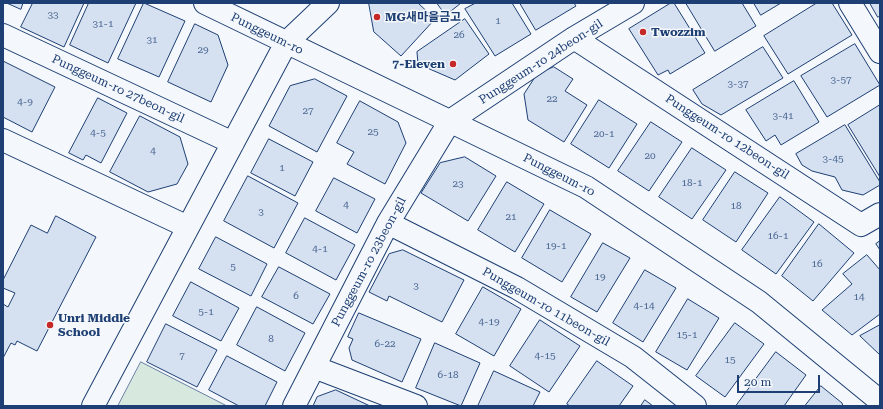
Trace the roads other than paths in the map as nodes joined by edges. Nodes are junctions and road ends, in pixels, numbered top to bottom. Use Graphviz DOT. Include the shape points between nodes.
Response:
graph roads {
  1 [pos="205,3"];
  2 [pos="328,3"];
  3 [pos="633,3"];
  4 [pos="850,3"];
  5 [pos="3,35"];
  6 [pos="574,38"];
  7 [pos="286,44"];
  8 [pos="880,52"];
  9 [pos="450,121"];
  10 [pos="3,140"];
  11 [pos="233,143"];
  12 [pos="880,214"];
  13 [pos="388,223"];
  14 [pos="188,227"];
  15 [pos="314,367"];
  16 [pos="880,401"];
  17 [pos="92,406"];
  18 [pos="294,406"];
  19 [pos="416,406"];
  20 [pos="695,406"];
  1 -- 7 [label="street, Punggeum-ro"];
  2 -- 7 [label="street"];
  3 -- 6 [label="street, Punggeum-ro 24beon-gil"];
  4 -- 8 [label="street"];
  5 -- 11 [label="street, Punggeum-ro 27beon-gil"];
  6 -- 9 [label="street, Punggeum-ro 24beon-gil"];
  6 -- 12 [label="street, Punggeum-ro 12beon-gil" via="861,225"];
  7 -- 9 [label="street, Punggeum-ro"];
  7 -- 11 [label="street"];
  9 -- 13 [label="street, Punggeum-ro 23beon-gil"];
  9 -- 16 [label="street, Punggeum-ro" via="593,192 759,302"];
  10 -- 14 [label="street"];
  11 -- 14 [label="street"];
  13 -- 15 [label="street, Punggeum-ro 23beon-gil"];
  13 -- 20 [label="street, Punggeum-ro 11beon-gil" via="517,288 633,357"];
  14 -- 17 [label="street"];
  15 -- 18 [label="street, Punggeum-ro 23beon-gil"];
  15 -- 19 [label="street"];
}
